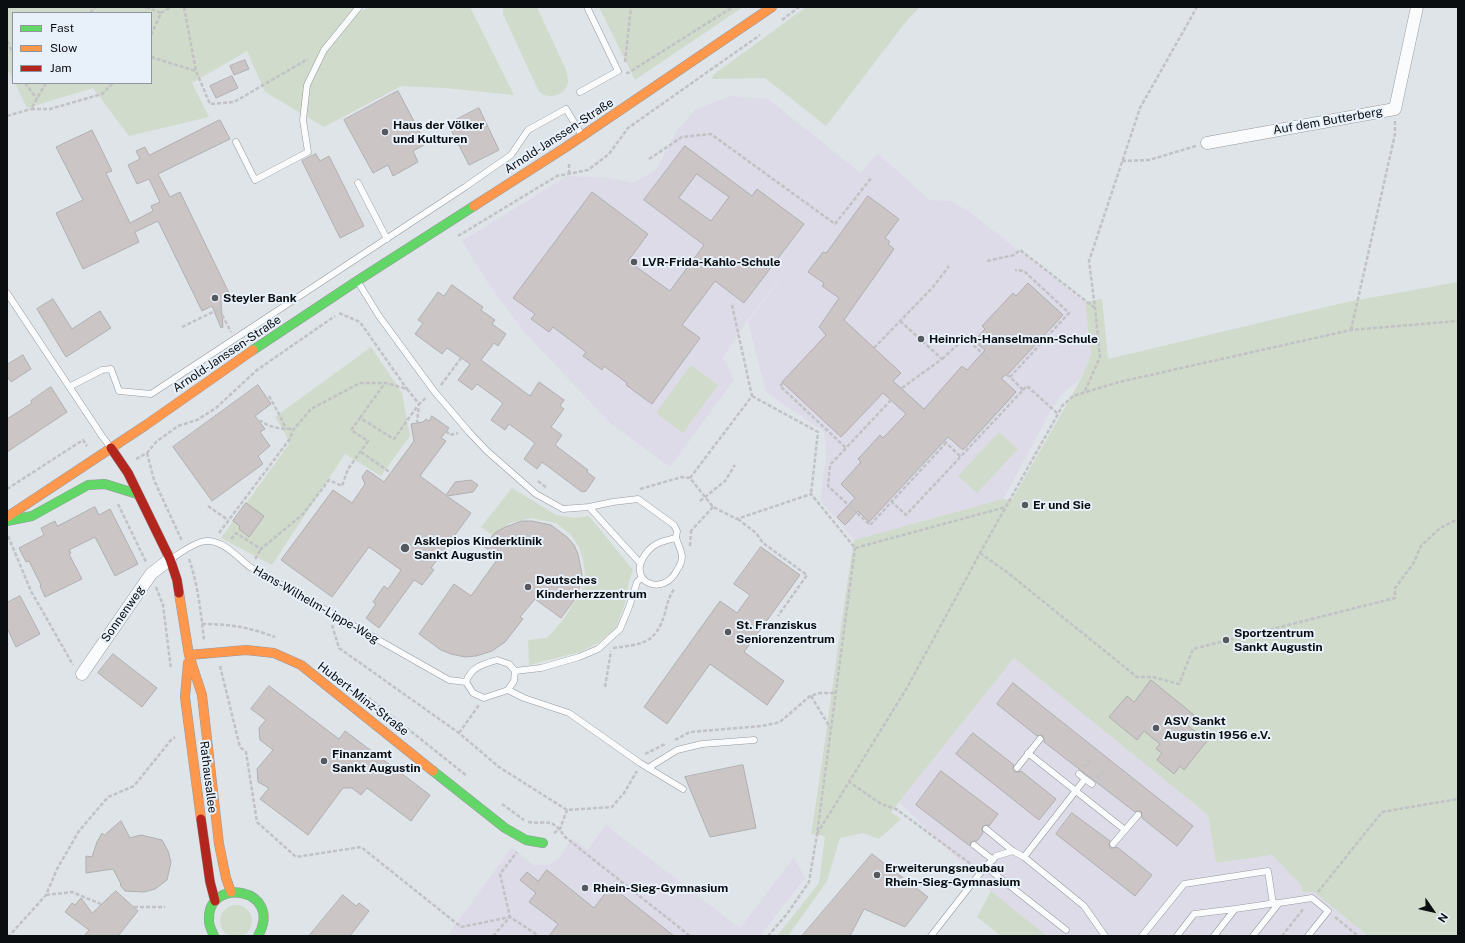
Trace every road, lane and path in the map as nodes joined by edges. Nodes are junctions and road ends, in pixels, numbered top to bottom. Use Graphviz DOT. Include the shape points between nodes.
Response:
graph roads {
  1 [pos="146,7"];
  2 [pos="171,7"];
  3 [pos="184,7"];
  4 [pos="359,7"];
  5 [pos="587,7"];
  6 [pos="631,7"];
  7 [pos="733,7"];
  8 [pos="772,7"];
  9 [pos="799,7"];
  10 [pos="1198,7"];
  11 [pos="1417,7"];
  12 [pos="161,13"];
  13 [pos="780,20"];
  14 [pos="152,33"];
  15 [pos="762,34"];
  16 [pos="7,41"];
  17 [pos="324,50"];
  18 [pos="12,51"];
  19 [pos="152,57"];
  20 [pos="196,71"];
  21 [pos="620,71"];
  22 [pos="26,84"];
  23 [pos="45,84"];
  24 [pos="112,84"];
  25 [pos="580,92"];
  26 [pos="37,99"];
  27 [pos="31,109"];
  28 [pos="1395,109"];
  29 [pos="7,116"];
  30 [pos="582,136"];
  31 [pos="236,142"];
  32 [pos="1207,143"];
  33 [pos="649,159"];
  34 [pos="1122,161"];
  35 [pos="569,173"];
  36 [pos="872,177"];
  37 [pos="358,183"];
  38 [pos="387,239"];
  39 [pos="987,260"];
  40 [pos="949,266"];
  41 [pos="1015,270"];
  42 [pos="357,281"];
  43 [pos="7,293"];
  44 [pos="732,305"];
  45 [pos="1095,308"];
  46 [pos="339,313"];
  47 [pos="900,321"];
  48 [pos="1458,321"];
  49 [pos="182,327"];
  50 [pos="1351,330"];
  51 [pos="235,339"];
  52 [pos="874,348"];
  53 [pos="461,358"];
  54 [pos="942,359"];
  55 [pos="990,360"];
  56 [pos="1006,374"];
  57 [pos="1010,377"];
  58 [pos="437,378"];
  59 [pos="386,383"];
  60 [pos="783,383"];
  61 [pos="441,385"];
  62 [pos="70,388"];
  63 [pos="902,388"];
  64 [pos="407,389"];
  65 [pos="446,390"];
  66 [pos="1023,390"];
  67 [pos="434,391"];
  68 [pos="1085,392"];
  69 [pos="269,396"];
  70 [pos="752,396"];
  71 [pos="891,400"];
  72 [pos="419,404"];
  73 [pos="1058,414"];
  74 [pos="360,418"];
  75 [pos="260,422"];
  76 [pos="417,423"];
  77 [pos="294,428"];
  78 [pos="286,429"];
  79 [pos="156,442"];
  80 [pos="86,445"];
  81 [pos="111,448"];
  82 [pos="846,448"];
  83 [pos="361,452"];
  84 [pos="147,453"];
  85 [pos="961,457"];
  86 [pos="735,465"];
  87 [pos="390,473"];
  88 [pos="690,478"];
  89 [pos="538,481"];
  90 [pos="7,489"];
  91 [pos="550,490"];
  92 [pos="639,490"];
  93 [pos="137,494"];
  94 [pos="811,494"];
  95 [pos="704,498"];
  96 [pos="114,499"];
  97 [pos="700,501"];
  98 [pos="891,501"];
  99 [pos="208,506"];
  100 [pos="589,507"];
  101 [pos="713,507"];
  102 [pos="1006,507"];
  103 [pos="7,517"];
  104 [pos="737,519"];
  105 [pos="1458,519"];
  106 [pos="228,520"];
  107 [pos="7,521"];
  108 [pos="677,531"];
  109 [pos="691,532"];
  110 [pos="7,534"];
  111 [pos="676,538"];
  112 [pos="855,548"];
  113 [pos="690,551"];
  114 [pos="980,552"];
  115 [pos="170,560"];
  116 [pos="640,563"];
  117 [pos="151,574"];
  118 [pos="642,577"];
  119 [pos="679,584"];
  120 [pos="327,611"];
  121 [pos="778,616"];
  122 [pos="598,649"];
  123 [pos="612,649"];
  124 [pos="216,652"];
  125 [pos="189,655"];
  126 [pos="515,671"];
  127 [pos="82,674"];
  128 [pos="466,682"];
  129 [pos="605,688"];
  130 [pos="508,690"];
  131 [pos="836,693"];
  132 [pos="812,696"];
  133 [pos="484,698"];
  134 [pos="831,730"];
  135 [pos="459,733"];
  136 [pos="179,734"];
  137 [pos="420,739"];
  138 [pos="1040,739"];
  139 [pos="754,740"];
  140 [pos="1028,753"];
  141 [pos="638,762"];
  142 [pos="648,768"];
  143 [pos="1017,768"];
  144 [pos="1079,774"];
  145 [pos="469,778"];
  146 [pos="1085,779"];
  147 [pos="848,781"];
  148 [pos="1092,784"];
  149 [pos="683,789"];
  150 [pos="1076,791"];
  151 [pos="1458,799"];
  152 [pos="498,801"];
  153 [pos="567,810"];
  154 [pos="1138,815"];
  155 [pos="560,829"];
  156 [pos="986,829"];
  157 [pos="1125,830"];
  158 [pos="817,834"];
  159 [pos="526,840"];
  160 [pos="544,843"];
  161 [pos="1114,844"];
  162 [pos="974,845"];
  163 [pos="1013,850"];
  164 [pos="1024,857"];
  165 [pos="993,860"];
  166 [pos="986,867"];
  167 [pos="981,872"];
  168 [pos="232,892"];
  169 [pos="46,895"];
  170 [pos="1312,898"];
  171 [pos="215,901"];
  172 [pos="1276,903"];
  173 [pos="101,904"];
  174 [pos="134,907"];
  175 [pos="165,907"];
  176 [pos="1235,909"];
  177 [pos="1328,911"];
  178 [pos="510,917"];
  179 [pos="1066,930"];
  180 [pos="210,933"];
  181 [pos="1103,933"];
  182 [pos="7,936"];
  183 [pos="258,936"];
  184 [pos="494,936"];
  185 [pos="539,936"];
  186 [pos="690,936"];
  187 [pos="768,936"];
  188 [pos="931,936"];
  189 [pos="1142,936"];
  190 [pos="1177,936"];
  191 [pos="1214,936"];
  192 [pos="1253,936"];
  193 [pos="1282,936"];
  194 [pos="1308,936"];
  195 [pos="1358,936"];
  1 -- 12 [label="path"];
  2 -- 12 [label="path"];
  3 -- 20 [label="path"];
  4 -- 17 [label="lane"];
  5 -- 21 [label="lane"];
  6 -- 21 [label="path"];
  7 -- 21 [label="path" via="628,73"];
  8 -- 30 [label="street, Arnold-Janssen-Straße"];
  9 -- 13 [label="path"];
  10 -- 34 [label="path" via="1140,108"];
  11 -- 28 [label="street, Auf dem Butterberg"];
  12 -- 14 [label="path"];
  15 -- 35 [label="path" via="628,128 609,154 588,170"];
  16 -- 18 [label="path"];
  17 -- 20 [label="path" via="234,102 210,104"];
  17 -- 31 [label="lane" via="307,85 303,120 308,152 255,180"];
  19 -- 20 [label="path"];
  21 -- 25 [label="lane"];
  22 -- 26 [label="path"];
  23 -- 26 [label="path"];
  24 -- 27 [label="path" via="102,94 50,109"];
  26 -- 27 [label="path"];
  27 -- 29 [label="path"];
  28 -- 32 [label="street, Auf dem Butterberg"];
  28 -- 50 [label="path" via="1395,134"];
  30 -- 38 [label="lane" via="566,109 528,130 510,155"];
  30 -- 42 [label="street, Arnold-Janssen-Straße"];
  32 -- 34 [label="path" via="1149,160"];
  33 -- 36 [label="path" via="682,137 711,134 835,224"];
  34 -- 45 [label="path" via="1089,261"];
  37 -- 38 [label="lane"];
  38 -- 51 [label="lane"];
  39 -- 45 [label="path" via="1014,255 1020,250"];
  40 -- 47 [label="path" via="933,287"];
  41 -- 57 [label="path" via="1024,271 1068,313"];
  42 -- 67 [label="lane" via="379,316"];
  42 -- 81 [label="street, Arnold-Janssen-Straße"];
  43 -- 62 [label="lane"];
  44 -- 70 [label="path"];
  45 -- 68 [label="path" via="1100,357"];
  46 -- 64 [label="path" via="360,322"];
  47 -- 52 [label="path"];
  47 -- 54 [label="path"];
  48 -- 50 [label="path"];
  49 -- 51 [label="path" via="219,309"];
  50 -- 68 [label="path" via="1119,382"];
  51 -- 62 [label="lane" via="151,394 119,391 111,370 102,370"];
  53 -- 61 [label="path"];
  54 -- 55 [label="path" via="964,338"];
  54 -- 63 [label="path"];
  56 -- 57 [label="path"];
  57 -- 66 [label="path"];
  58 -- 61 [label="path"];
  59 -- 64 [label="path"];
  59 -- 74 [label="path"];
  59 -- 77 [label="path" via="360,383 311,409"];
  60 -- 82 [label="path" via="780,386"];
  61 -- 65 [label="path"];
  61 -- 67 [label="path"];
  62 -- 81 [label="lane"];
  64 -- 72 [label="path"];
  66 -- 73 [label="path" via="1027,386"];
  66 -- 85 [label="path"];
  67 -- 72 [label="path"];
  67 -- 100 [label="lane" via="487,451 536,494 563,509"];
  68 -- 73 [label="path" via="1073,396 1062,406"];
  69 -- 78 [label="path"];
  70 -- 88 [label="path"];
  70 -- 94 [label="path" via="818,432"];
  71 -- 82 [label="path"];
  72 -- 74 [label="path" via="394,439"];
  72 -- 76 [label="path"];
  73 -- 102 [label="path"];
  74 -- 83 [label="path" via="351,430 368,441"];
  75 -- 78 [label="path"];
  77 -- 78 [label="path"];
  77 -- 106 [label="path" via="289,440"];
  79 -- 84 [label="path"];
  80 -- 90 [label="path" via="83,440"];
  81 -- 93 [label="street, Rathausallee" via="124,465"];
  81 -- 103 [label="street, Arnold-Janssen-Straße"];
  82 -- 98 [label="path" via="830,465 828,486 870,524"];
  83 -- 87 [label="path"];
  83 -- 106 [label="path" via="348,469 342,486 329,480 302,514 261,550 236,533 232,539 219,533"];
  85 -- 98 [label="path" via="906,515"];
  85 -- 98 [label="path" via="945,442"];
  86 -- 95 [label="path" via="724,481"];
  88 -- 92 [label="path" via="682,477"];
  88 -- 95 [label="path"];
  89 -- 91 [label="path"];
  93 -- 107 [label="street" via="105,484 88,484 32,516"];
  93 -- 115 [label="street, Rathausallee"];
  94 -- 104 [label="path"];
  94 -- 112 [label="path"];
  95 -- 97 [label="path"];
  95 -- 101 [label="path"];
  96 -- 117 [label="path" via="120,506"];
  99 -- 106 [label="path"];
  100 -- 108 [label="lane" via="638,499 674,525"];
  100 -- 116 [label="lane"];
  101 -- 104 [label="path"];
  101 -- 109 [label="path"];
  102 -- 112 [label="path"];
  102 -- 114 [label="path"];
  104 -- 121 [label="path" via="756,533 763,543 807,575"];
  105 -- 114 [label="path" via="1440,528 1421,546 1407,573 1395,588 1395,598 1193,649 1179,684 1153,677 1137,677"];
  108 -- 109 [label="path"];
  108 -- 111 [label="lane"];
  109 -- 113 [label="path"];
  110 -- 127 [label="path" via="31,591 71,663"];
  111 -- 116 [label="lane" via="656,543 649,548"];
  111 -- 118 [label="lane" via="682,557 670,581 655,585"];
  112 -- 131 [label="path"];
  114 -- 147 [label="path" via="908,686"];
  115 -- 117 [label="street, Sonnenweg"];
  115 -- 120 [label="lane, Hans-Wilhelm-Lippe-Weg" via="202,542 216,541 250,567"];
  115 -- 125 [label="street, Rathausallee" via="177,580"];
  116 -- 118 [label="lane"];
  117 -- 127 [label="street, Sonnenweg"];
  118 -- 122 [label="lane" via="637,582 620,629"];
  119 -- 123 [label="path" via="670,596 658,632 652,638 635,645"];
  120 -- 128 [label="lane, Hans-Wilhelm-Lippe-Weg" via="449,680"];
  120 -- 135 [label="path" via="339,648"];
  122 -- 123 [label="path"];
  122 -- 126 [label="lane" via="541,668"];
  123 -- 129 [label="path"];
  124 -- 125 [label="street, Hubert-Minz-Straße"];
  124 -- 159 [label="street, Hubert-Minz-Straße" via="246,650 274,653 301,665 506,828"];
  124 -- 178 [label="path" via="240,747 246,752 257,822 296,856 361,847 461,926"];
  125 -- 168 [label="street, Rathausallee" via="202,695 219,844 226,878"];
  125 -- 171 [label="street, Rathausallee" via="185,697 210,882"];
  126 -- 128 [label="lane" via="509,664 497,660 477,666 468,675"];
  126 -- 130 [label="lane" via="514,681"];
  128 -- 133 [label="lane" via="473,692"];
  130 -- 133 [label="lane"];
  130 -- 141 [label="lane" via="569,713"];
  131 -- 132 [label="path"];
  131 -- 134 [label="path"];
  132 -- 134 [label="path"];
  132 -- 141 [label="path" via="780,722 690,732 640,757"];
  133 -- 135 [label="path"];
  134 -- 158 [label="path"];
  135 -- 153 [label="path" via="499,767"];
  136 -- 169 [label="path" via="170,740 134,786 108,797 79,831 57,869"];
  137 -- 145 [label="path"];
  138 -- 140 [label="lane"];
  139 -- 142 [label="lane" via="683,748"];
  140 -- 143 [label="lane"];
  140 -- 150 [label="lane"];
  141 -- 142 [label="lane"];
  141 -- 153 [label="path" via="635,774 612,807"];
  142 -- 149 [label="lane"];
  144 -- 146 [label="lane"];
  146 -- 148 [label="lane"];
  146 -- 150 [label="lane"];
  147 -- 158 [label="path"];
  147 -- 167 [label="path" via="881,804 896,809"];
  150 -- 157 [label="lane"];
  150 -- 164 [label="lane"];
  151 -- 170 [label="path" via="1382,812"];
  152 -- 155 [label="path" via="529,823 550,822"];
  153 -- 155 [label="path"];
  154 -- 157 [label="lane"];
  155 -- 186 [label="path" via="565,837"];
  156 -- 163 [label="lane"];
  157 -- 161 [label="lane"];
  158 -- 187 [label="path" via="809,882"];
  159 -- 160 [label="street, Hubert-Minz-Straße"];
  159 -- 178 [label="path" via="500,874"];
  162 -- 165 [label="lane"];
  163 -- 164 [label="lane"];
  163 -- 165 [label="lane" via="996,856"];
  164 -- 181 [label="lane" via="1084,906"];
  165 -- 166 [label="lane"];
  166 -- 167 [label="lane"];
  166 -- 179 [label="lane"];
  167 -- 188 [label="lane"];
  168 -- 171 [label="street" via="222,895"];
  168 -- 183 [label="street" via="248,894 260,906 264,921"];
  169 -- 173 [label="path" via="72,892"];
  169 -- 182 [label="path"];
  170 -- 172 [label="lane"];
  170 -- 177 [label="lane"];
  170 -- 193 [label="path"];
  171 -- 180 [label="street" via="208,916"];
  172 -- 176 [label="lane"];
  172 -- 189 [label="lane" via="1268,871 1184,884"];
  172 -- 192 [label="lane"];
  174 -- 175 [label="path"];
  176 -- 190 [label="lane" via="1194,914"];
  176 -- 191 [label="lane"];
  177 -- 194 [label="lane"];
  177 -- 195 [label="path"];
  178 -- 184 [label="path"];
  178 -- 185 [label="path"];
}
